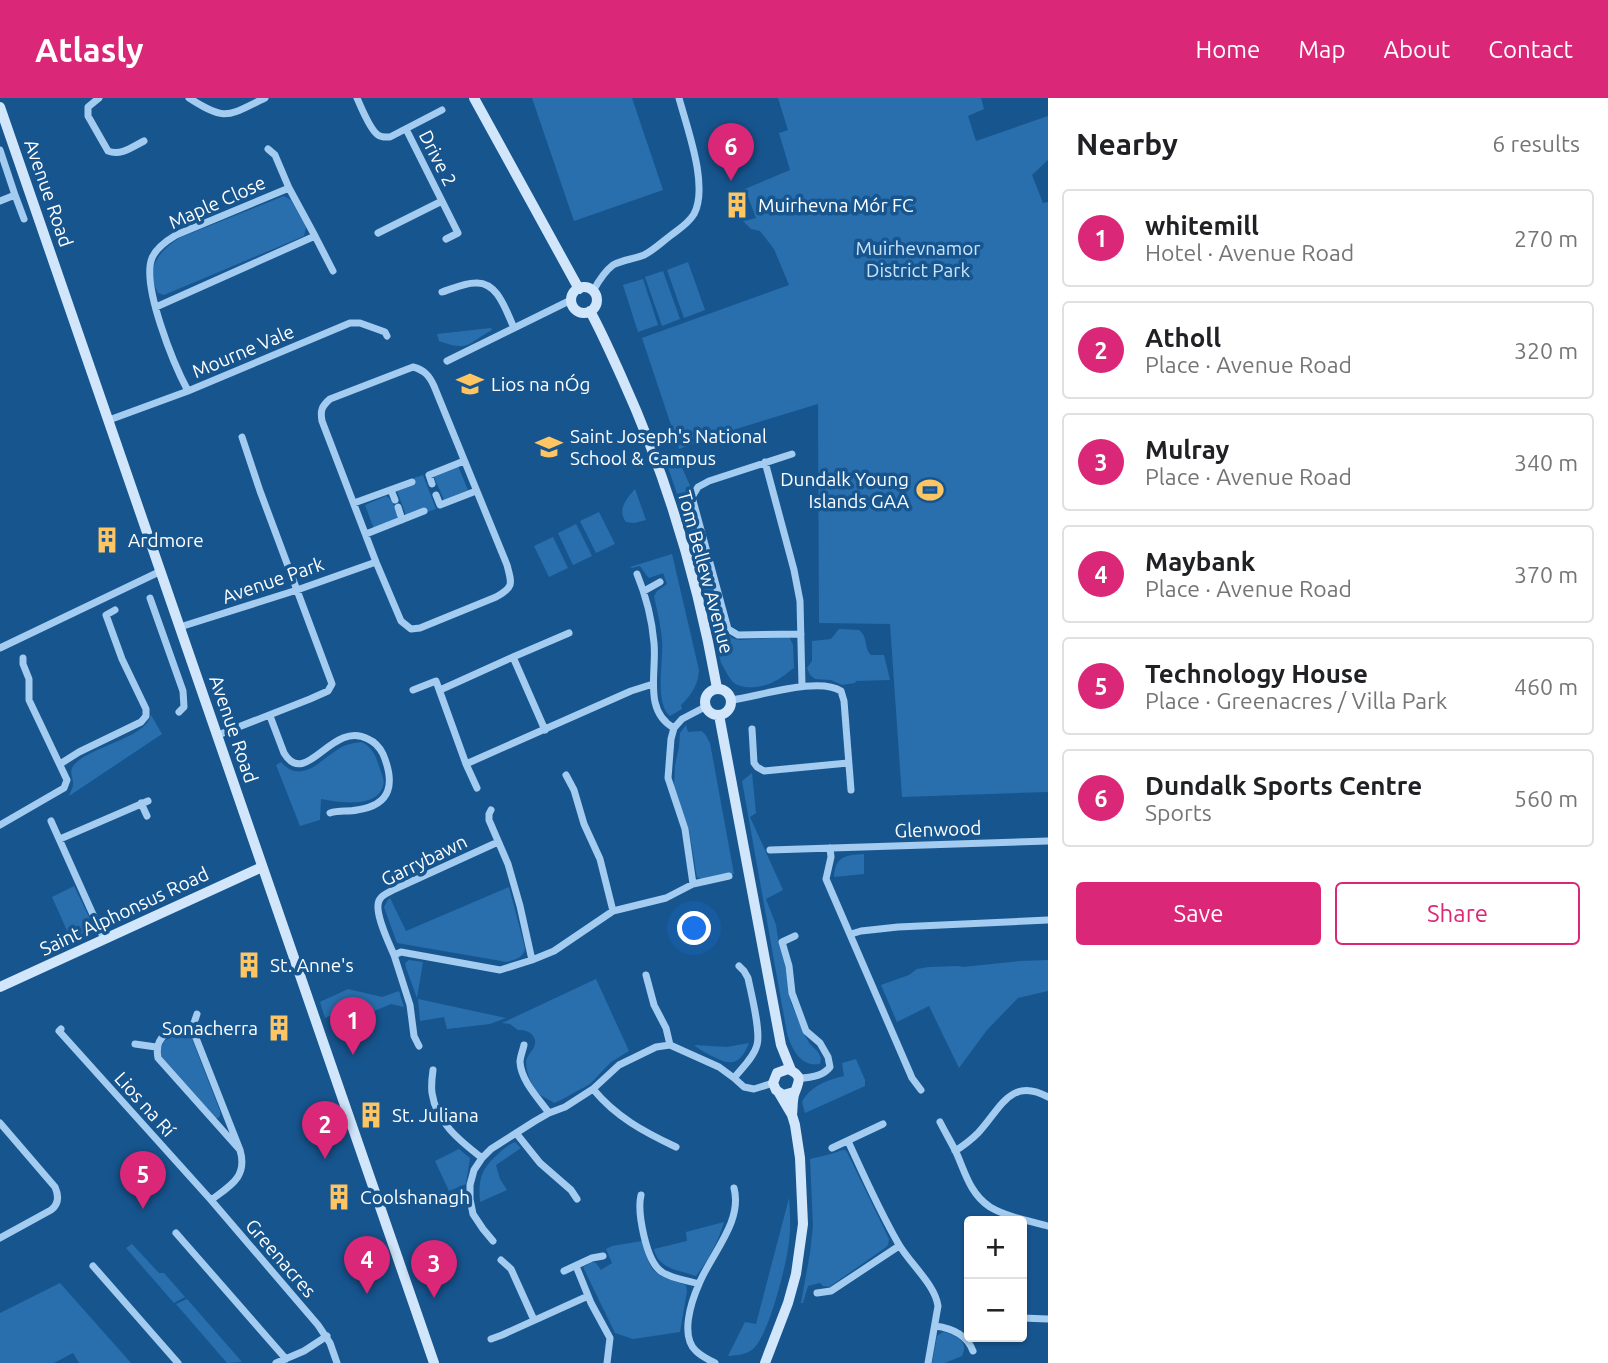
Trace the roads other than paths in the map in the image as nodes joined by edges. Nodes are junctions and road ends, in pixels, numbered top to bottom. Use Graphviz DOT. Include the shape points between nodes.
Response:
graph roads {
  1 [pos="99,98"];
  2 [pos="189,98"];
  3 [pos="265,98"];
  4 [pos="356,98"];
  5 [pos="474,98"];
  6 [pos="679,98"];
  7 [pos="0,107"];
  8 [pos="442,110"];
  9 [pos="406,129"];
  10 [pos="144,141"];
  11 [pos="268,149"];
  12 [pos="0,150"];
  13 [pos="289,188"];
  14 [pos="15,195"];
  15 [pos="0,201"];
  16 [pos="442,201"];
  17 [pos="24,219"];
  18 [pos="378,233"];
  19 [pos="316,236"];
  20 [pos="446,239"];
  21 [pos="333,271"];
  22 [pos="579,289"];
  23 [pos="593,291"];
  24 [pos="442,292"];
  25 [pos="571,300"];
  26 [pos="156,307"];
  27 [pos="590,311"];
  28 [pos="514,328"];
  29 [pos="387,336"];
  30 [pos="447,361"];
  31 [pos="188,391"];
  32 [pos="109,420"];
  33 [pos="242,437"];
  34 [pos="792,454"];
  35 [pos="464,461"];
  36 [pos="765,462"];
  37 [pos="412,482"];
  38 [pos="432,484"];
  39 [pos="391,490"];
  40 [pos="476,491"];
  41 [pos="436,495"];
  42 [pos="354,503"];
  43 [pos="424,511"];
  44 [pos="402,520"];
  45 [pos="366,534"];
  46 [pos="376,562"];
  47 [pos="161,571"];
  48 [pos="638,573"];
  49 [pos="660,582"];
  50 [pos="297,590"];
  51 [pos="644,591"];
  52 [pos="150,598"];
  53 [pos="115,610"];
  54 [pos="180,627"];
  55 [pos="569,634"];
  56 [pos="801,634"];
  57 [pos="0,648"];
  58 [pos="513,657"];
  59 [pos="23,658"];
  60 [pos="200,684"];
  61 [pos="653,684"];
  62 [pos="802,686"];
  63 [pos="717,688"];
  64 [pos="413,690"];
  65 [pos="440,690"];
  66 [pos="183,691"];
  67 [pos="731,700"];
  68 [pos="705,707"];
  69 [pos="179,712"];
  70 [pos="719,715"];
  71 [pos="270,716"];
  72 [pos="674,728"];
  73 [pos="752,729"];
  74 [pos="545,730"];
  75 [pos="218,735"];
  76 [pos="848,763"];
  77 [pos="60,764"];
  78 [pos="466,764"];
  79 [pos="566,775"];
  80 [pos="477,789"];
  81 [pos="851,790"];
  82 [pos="491,810"];
  83 [pos="330,813"];
  84 [pos="147,816"];
  85 [pos="51,821"];
  86 [pos="0,825"];
  87 [pos="60,839"];
  88 [pos="1048,841"];
  89 [pos="498,842"];
  90 [pos="830,848"];
  91 [pos="770,850"];
  92 [pos="262,867"];
  93 [pos="729,876"];
  94 [pos="693,884"];
  95 [pos="612,911"];
  96 [pos="1048,920"];
  97 [pos="851,934"];
  98 [pos="795,936"];
  99 [pos="104,939"];
  100 [pos="394,955"];
  101 [pos="532,960"];
  102 [pos="739,966"];
  103 [pos="646,975"];
  104 [pos="0,987"];
  105 [pos="197,1014"];
  106 [pos="61,1029"];
  107 [pos="191,1032"];
  108 [pos="135,1044"];
  109 [pos="524,1045"];
  110 [pos="670,1045"];
  111 [pos="781,1045"];
  112 [pos="419,1046"];
  113 [pos="156,1047"];
  114 [pos="433,1070"];
  115 [pos="778,1072"];
  116 [pos="795,1074"];
  117 [pos="734,1077"];
  118 [pos="776,1088"];
  119 [pos="593,1089"];
  120 [pos="921,1090"];
  121 [pos="794,1092"];
  122 [pos="1048,1097"];
  123 [pos="549,1113"];
  124 [pos="792,1115"];
  125 [pos="940,1122"];
  126 [pos="0,1123"];
  127 [pos="883,1124"];
  128 [pos="516,1133"];
  129 [pos="848,1141"];
  130 [pos="676,1147"];
  131 [pos="832,1148"];
  132 [pos="240,1150"];
  133 [pos="955,1151"];
  134 [pos="482,1158"];
  135 [pos="734,1188"];
  136 [pos="641,1195"];
  137 [pos="577,1199"];
  138 [pos="211,1200"];
  139 [pos="1048,1226"];
  140 [pos="176,1233"];
  141 [pos="0,1238"];
  142 [pos="494,1241"];
  143 [pos="899,1246"];
  144 [pos="603,1256"];
  145 [pos="501,1260"];
  146 [pos="93,1266"];
  147 [pos="576,1266"];
  148 [pos="564,1271"];
  149 [pos="699,1283"];
  150 [pos="817,1293"];
  151 [pos="588,1296"];
  152 [pos="1027,1318"];
  153 [pos="1048,1319"];
  154 [pos="534,1320"];
  155 [pos="935,1326"];
  156 [pos="327,1336"];
  157 [pos="491,1339"];
  158 [pos="973,1351"];
  159 [pos="286,1359"];
  160 [pos="178,1363"];
  161 [pos="276,1363"];
  162 [pos="337,1363"];
  163 [pos="434,1363"];
  164 [pos="607,1363"];
  165 [pos="715,1363"];
  166 [pos="765,1363"];
  167 [pos="928,1363"];
  1 -- 10 [label="street" via="88,107 88,116 108,152 125,151"];
  2 -- 3 [label="street" via="228,115"];
  4 -- 9 [label="street, Drive 2" via="377,135 390,137"];
  5 -- 22 [label="street"];
  6 -- 23 [label="street" via="700,184 695,212 687,224 655,248 614,265"];
  7 -- 32 [label="street, Avenue Road"];
  8 -- 9 [label="street, Drive 2"];
  9 -- 16 [label="street, Drive 2"];
  11 -- 13 [label="street"];
  12 -- 14 [label="street"];
  13 -- 19 [label="street, Maple Close"];
  13 -- 26 [label="street, Maple Close" via="176,235 161,246 151,259 150,270"];
  14 -- 15 [label="street"];
  14 -- 17 [label="street"];
  16 -- 18 [label="street, Drive 2"];
  16 -- 20 [label="street, Drive 2" via="458,233"];
  19 -- 21 [label="street, Maple Close"];
  19 -- 26 [label="street"];
  22 -- 23 [label="street"];
  22 -- 25 [label="street"];
  23 -- 27 [label="street" via="597,302"];
  24 -- 28 [label="street" via="488,284"];
  25 -- 27 [label="street" via="579,311"];
  25 -- 28 [label="street"];
  26 -- 31 [label="street, Maple Close"];
  27 -- 63 [label="street, Tom Bellew Avenue" via="659,469 697,593"];
  28 -- 30 [label="street"];
  29 -- 31 [label="street, Mourne Vale" via="350,323"];
  31 -- 32 [label="street, Mourne Vale"];
  32 -- 47 [label="street, Avenue Road"];
  33 -- 50 [label="street"];
  34 -- 36 [label="street"];
  35 -- 38 [label="street" via="429,475"];
  35 -- 40 [label="street"];
  35 -- 42 [label="street" via="434,386 421,369 330,399 320,411 322,421"];
  36 -- 56 [label="street" via="794,570"];
  36 -- 56 [label="street" via="702,484 693,502 728,629 738,635"];
  37 -- 39 [label="street"];
  39 -- 42 [label="street"];
  39 -- 44 [label="street"];
  40 -- 41 [label="street" via="440,505"];
  40 -- 46 [label="street" via="507,565 508,590 411,629 401,621"];
  42 -- 45 [label="street"];
  43 -- 44 [label="street"];
  44 -- 45 [label="street"];
  45 -- 46 [label="street"];
  46 -- 50 [label="street, Avenue Park"];
  47 -- 54 [label="street, Avenue Road"];
  47 -- 57 [label="street"];
  48 -- 51 [label="street"];
  49 -- 51 [label="street"];
  50 -- 54 [label="street, Avenue Park"];
  50 -- 71 [label="street" via="332,684 328,691"];
  51 -- 61 [label="street" via="654,644"];
  52 -- 66 [label="street"];
  53 -- 77 [label="street" via="106,615 146,716"];
  54 -- 60 [label="street, Avenue Road"];
  55 -- 58 [label="street"];
  56 -- 62 [label="street"];
  58 -- 65 [label="street"];
  58 -- 74 [label="street"];
  59 -- 77 [label="street" via="29,700"];
  60 -- 66 [label="street"];
  60 -- 75 [label="street, Avenue Road"];
  61 -- 72 [label="street" via="657,710"];
  61 -- 74 [label="street"];
  62 -- 67 [label="street"];
  62 -- 76 [label="street" via="841,691"];
  63 -- 67 [label="street"];
  63 -- 68 [label="street" via="706,695"];
  64 -- 65 [label="street" via="436,681"];
  65 -- 78 [label="street"];
  66 -- 69 [label="street" via="184,707"];
  67 -- 70 [label="street" via="729,709"];
  68 -- 70 [label="street"];
  68 -- 72 [label="street"];
  70 -- 111 [label="street"];
  71 -- 75 [label="street"];
  71 -- 83 [label="street" via="286,758 295,763 309,762 338,739 352,735 373,740 381,751 390,779 383,799 356,811"];
  72 -- 94 [label="street" via="668,778 685,828"];
  73 -- 76 [label="street" via="754,763 764,771"];
  74 -- 78 [label="street"];
  75 -- 92 [label="street, Avenue Road"];
  76 -- 81 [label="street"];
  77 -- 86 [label="street" via="67,779 64,788"];
  78 -- 80 [label="street"];
  79 -- 95 [label="street" via="600,859"];
  82 -- 89 [label="street, Garrybawn" via="489,820"];
  84 -- 87 [label="street" via="145,802"];
  85 -- 87 [label="street"];
  87 -- 99 [label="street"];
  88 -- 90 [label="street, Glenwood"];
  89 -- 100 [label="street, Garrybawn" via="383,895 378,913"];
  89 -- 101 [label="street, Garrybawn" via="508,864"];
  90 -- 91 [label="street, Glenwood"];
  90 -- 97 [label="street" via="826,879"];
  92 -- 99 [label="street, Saint Alphonsus Road"];
  92 -- 163 [label="street, Avenue Road"];
  93 -- 94 [label="street"];
  94 -- 95 [label="street" via="666,898"];
  95 -- 101 [label="street" via="554,951"];
  96 -- 97 [label="street" via="898,927"];
  97 -- 120 [label="street"];
  98 -- 116 [label="street" via="782,942 792,993 806,1031 820,1043 830,1067 807,1078"];
  99 -- 104 [label="street, Saint Alphonsus Road"];
  100 -- 101 [label="street" via="401,952 500,970"];
  100 -- 112 [label="street, Garrybawn"];
  102 -- 117 [label="street" via="748,978 758,1044"];
  103 -- 110 [label="street"];
  105 -- 107 [label="street"];
  106 -- 138 [label="street, Lios na Rí"];
  107 -- 113 [label="street" via="172,1031"];
  107 -- 132 [label="street"];
  108 -- 113 [label="street"];
  109 -- 123 [label="street" via="520,1061 525,1077"];
  110 -- 117 [label="street"];
  110 -- 119 [label="street" via="619,1065"];
  111 -- 115 [label="street"];
  111 -- 116 [label="street"];
  113 -- 132 [label="street" via="161,1063"];
  114 -- 134 [label="street" via="432,1093 440,1116 450,1131"];
  115 -- 116 [label="street" via="784,1069"];
  115 -- 118 [label="street"];
  116 -- 121 [label="street" via="798,1086"];
  117 -- 118 [label="street" via="744,1087"];
  118 -- 121 [label="street" via="787,1095"];
  118 -- 124 [label="street"];
  119 -- 123 [label="street"];
  119 -- 130 [label="street" via="628,1122"];
  121 -- 124 [label="street"];
  122 -- 133 [label="street" via="1035,1090 1010,1095 977,1134"];
  123 -- 128 [label="street"];
  124 -- 166 [label="street" via="800,1158 803,1224 796,1274"];
  125 -- 133 [label="street"];
  126 -- 141 [label="street" via="55,1187 58,1198 51,1210"];
  127 -- 129 [label="street"];
  128 -- 134 [label="street"];
  128 -- 137 [label="street"];
  129 -- 131 [label="street"];
  129 -- 143 [label="street"];
  132 -- 138 [label="street" via="243,1161 238,1178"];
  133 -- 139 [label="street" via="970,1187 990,1207"];
  134 -- 142 [label="street" via="474,1170 470,1199 473,1214"];
  135 -- 149 [label="street" via="736,1205 729,1226"];
  136 -- 149 [label="street" via="648,1252 660,1272"];
  138 -- 156 [label="street, Greenacres"];
  140 -- 159 [label="street"];
  143 -- 150 [label="street" via="831,1291"];
  143 -- 155 [label="street" via="932,1288 938,1306"];
  144 -- 147 [label="street"];
  145 -- 154 [label="street" via="511,1269"];
  146 -- 160 [label="street"];
  147 -- 148 [label="street"];
  147 -- 151 [label="street"];
  149 -- 165 [label="street" via="687,1321 688,1338 694,1350"];
  151 -- 154 [label="street"];
  151 -- 164 [label="street" via="610,1338"];
  152 -- 153 [label="street"];
  154 -- 157 [label="street"];
  155 -- 158 [label="street" via="962,1336"];
  155 -- 167 [label="street"];
  156 -- 159 [label="street"];
  156 -- 162 [label="street, Greenacres"];
  159 -- 161 [label="street"];
}
